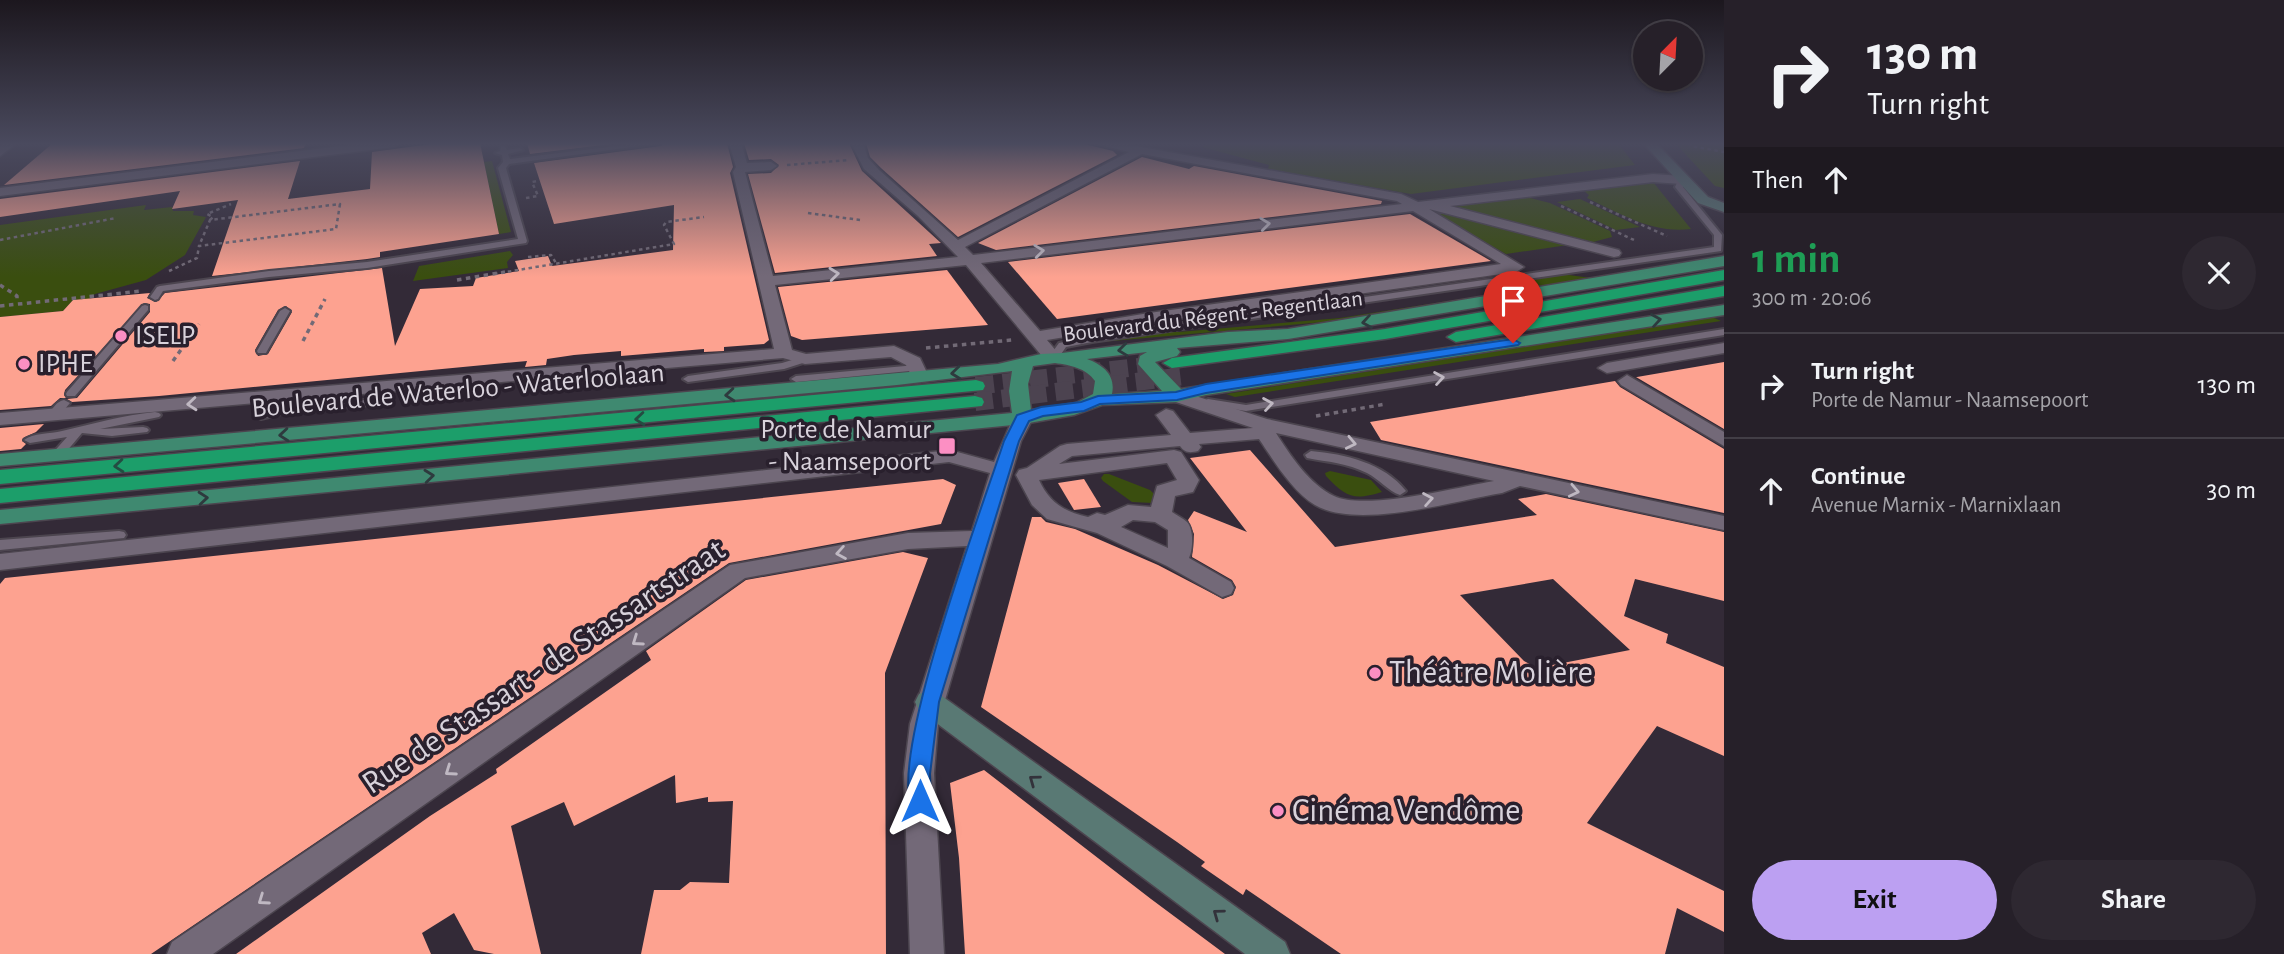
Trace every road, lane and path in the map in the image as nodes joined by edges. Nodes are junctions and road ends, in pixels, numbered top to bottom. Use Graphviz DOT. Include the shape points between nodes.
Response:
graph roads {
  1 [pos="29,188"];
  2 [pos="507,188"];
  3 [pos="534,188"];
  4 [pos="743,188"];
  5 [pos="892,188"];
  6 [pos="1071,188"];
  7 [pos="1343,188"];
  8 [pos="1571,188"];
  9 [pos="1679,188"];
  10 [pos="1690,188"];
  11 [pos="0,191"];
  12 [pos="1580,197"];
  13 [pos="511,200"];
  14 [pos="1551,201"];
  15 [pos="231,204"];
  16 [pos="1429,204"];
  17 [pos="1412,206"];
  18 [pos="1724,208"];
  19 [pos="808,213"];
  20 [pos="704,217"];
  21 [pos="116,218"];
  22 [pos="210,220"];
  23 [pos="860,220"];
  24 [pos="1667,236"];
  25 [pos="0,240"];
  26 [pos="1634,240"];
  27 [pos="957,245"];
  28 [pos="199,246"];
  29 [pos="1614,253"];
  30 [pos="523,258"];
  31 [pos="971,260"];
  32 [pos="1724,261"];
  33 [pos="512,262"];
  34 [pos="556,263"];
  35 [pos="514,270"];
  36 [pos="164,273"];
  37 [pos="1724,275"];
  38 [pos="457,280"];
  39 [pos="766,281"];
  40 [pos="0,285"];
  41 [pos="1580,287"];
  42 [pos="1724,290"];
  43 [pos="157,293"];
  44 [pos="325,299"];
  45 [pos="18,303"];
  46 [pos="0,306"];
  47 [pos="145,308"];
  48 [pos="1724,310"];
  49 [pos="285,311"];
  50 [pos="1501,315"];
  51 [pos="1404,317"];
  52 [pos="199,324"];
  53 [pos="1622,326"];
  54 [pos="1525,327"];
  55 [pos="1030,331"];
  56 [pos="1724,332"];
  57 [pos="1288,334"];
  58 [pos="303,341"];
  59 [pos="1724,348"];
  60 [pos="262,351"];
  61 [pos="894,351"];
  62 [pos="1459,351"];
  63 [pos="783,353"];
  64 [pos="1053,358"];
  65 [pos="173,361"];
  66 [pos="1024,365"];
  67 [pos="1607,368"];
  68 [pos="917,369"];
  69 [pos="799,370"];
  70 [pos="688,379"];
  71 [pos="1627,381"];
  72 [pos="976,394"];
  73 [pos="1177,396"];
  74 [pos="1098,400"];
  75 [pos="375,402"];
  76 [pos="63,404"];
  77 [pos="572,410"];
  78 [pos="95,411"];
  79 [pos="1028,412"];
  80 [pos="1166,415"];
  81 [pos="261,416"];
  82 [pos="0,419"];
  83 [pos="79,430"];
  84 [pos="322,432"];
  85 [pos="1262,432"];
  86 [pos="30,440"];
  87 [pos="1724,440"];
  88 [pos="454,444"];
  89 [pos="1310,444"];
  90 [pos="720,445"];
  91 [pos="1177,453"];
  92 [pos="57,455"];
  93 [pos="0,460"];
  94 [pos="989,467"];
  95 [pos="0,477"];
  96 [pos="1518,479"];
  97 [pos="1400,491"];
  98 [pos="0,496"];
  99 [pos="1160,516"];
  100 [pos="0,517"];
  101 [pos="1107,522"];
  102 [pos="1724,523"];
  103 [pos="120,535"];
  104 [pos="980,539"];
  105 [pos="0,545"];
  106 [pos="1178,556"];
  107 [pos="0,562"];
  108 [pos="1222,588"];
  109 [pos="929,702"];
  110 [pos="184,954"];
  111 [pos="927,954"];
  112 [pos="1273,954"];
  1 -- 11 [label="street"];
  2 -- 13 [label="lane"];
  3 -- 13 [label="path" via="538,196"];
  4 -- 39 [label="street"];
  5 -- 27 [label="street"];
  6 -- 27 [label="street"];
  7 -- 17 [label="street" via="1401,198"];
  8 -- 16 [label="street"];
  9 -- 64 [label="lane, Boulevard du Régent - Regentlaan" via="1718,234 1718,248 1092,339 1063,345"];
  10 -- 18 [label="main road" via="1703,200"];
  12 -- 24 [label="path"];
  13 -- 43 [label="lane" via="523,242"];
  14 -- 26 [label="path"];
  15 -- 22 [label="path" via="207,214 213,217"];
  16 -- 17 [label="street"];
  16 -- 29 [label="street"];
  31 -- 17 [label="street, one-way"];
  17 -- 55 [label="street, Boulevard du Régent - Regentlaan" via="1516,267"];
  19 -- 23 [label="path"];
  20 -- 34 [label="path" via="666,222 674,244"];
  21 -- 25 [label="path"];
  22 -- 28 [label="path"];
  22 -- 28 [label="path" via="340,204 336,229"];
  27 -- 31 [label="street"];
  28 -- 36 [label="path" via="197,258"];
  30 -- 34 [label="path" via="551,255"];
  39 -- 31 [label="street, one-way"];
  31 -- 55 [label="street"];
  32 -- 41 [label="main road, Boulevard du Régent - Regentlaan"];
  33 -- 35 [label="path"];
  34 -- 35 [label="path"];
  35 -- 38 [label="path"];
  37 -- 50 [label="highway"];
  39 -- 63 [label="street"];
  40 -- 45 [label="path" via="17,296"];
  41 -- 50 [label="main road"];
  41 -- 51 [label="main road, Boulevard du Régent - Regentlaan"];
  42 -- 54 [label="highway"];
  43 -- 45 [label="path"];
  44 -- 58 [label="path"];
  45 -- 46 [label="path"];
  47 -- 76 [label="lane"];
  53 -- 48 [label="main road, one-way"];
  49 -- 60 [label="lane"];
  50 -- 51 [label="main road"];
  50 -- 54 [label="highway" via="1178,370"];
  51 -- 57 [label="main road, Boulevard du Régent - Regentlaan, one-way"];
  52 -- 65 [label="path"];
  53 -- 54 [label="main road"];
  53 -- 62 [label="main road"];
  54 -- 62 [label="main road"];
  55 -- 61 [label="path"];
  55 -- 64 [label="street"];
  73 -- 56 [label="lane, one-way" via="1246,408"];
  57 -- 64 [label="main road, Boulevard du Régent - Regentlaan, one-way"];
  57 -- 73 [label="main road" via="1148,357 1147,364"];
  59 -- 67 [label="street"];
  61 -- 68 [label="street"];
  61 -- 69 [label="street, Boulevard de Waterloo - Waterloolaan"];
  62 -- 73 [label="main road"];
  63 -- 69 [label="street, Boulevard de Waterloo - Waterloolaan"];
  63 -- 78 [label="street, Boulevard de Waterloo - Waterloolaan, one-way" via="237,394"];
  64 -- 66 [label="main road"];
  64 -- 74 [label="main road" via="1079,362 1097,373 1105,387"];
  66 -- 68 [label="main road, Boulevard de Waterloo - Waterloolaan, one-way"];
  66 -- 79 [label="main road" via="1019,374"];
  68 -- 69 [label="lane"];
  68 -- 77 [label="main road, Boulevard de Waterloo - Waterloolaan, one-way"];
  69 -- 70 [label="lane" via="784,366"];
  71 -- 87 [label="street"];
  72 -- 88 [label="highway"];
  73 -- 74 [label="main road"];
  73 -- 85 [label="street" via="1250,418"];
  74 -- 79 [label="main road" via="1084,406"];
  75 -- 81 [label="lane"];
  76 -- 78 [label="street, Boulevard de Waterloo - Waterloolaan"];
  76 -- 82 [label="street, Boulevard de Waterloo - Waterloolaan"];
  77 -- 84 [label="main road, Boulevard de Waterloo - Waterloolaan"];
  77 -- 88 [label="main road"];
  78 -- 83 [label="lane"];
  79 -- 90 [label="main road"];
  79 -- 104 [label="street" via="1011,441"];
  80 -- 91 [label="street"];
  83 -- 83 [label="lane" via="113,433 149,422 125,417"];
  83 -- 86 [label="lane"];
  83 -- 92 [label="lane"];
  84 -- 88 [label="main road"];
  84 -- 92 [label="main road, Boulevard de Waterloo - Waterloolaan, one-way"];
  85 -- 89 [label="street"];
  85 -- 91 [label="street"];
  85 -- 96 [label="street, one-way" via="1320,498 1348,508 1369,509 1502,486"];
  88 -- 90 [label="main road"];
  88 -- 95 [label="highway, one-way"];
  88 -- 98 [label="highway"];
  89 -- 96 [label="street, one-way"];
  89 -- 97 [label="lane" via="1324,462 1365,468"];
  100 -- 90 [label="main road, one-way"];
  91 -- 99 [label="street" via="1188,480 1185,487 1166,491"];
  91 -- 101 [label="street" via="1029,493 1060,519"];
  92 -- 93 [label="main road, Boulevard de Waterloo - Waterloolaan"];
  94 -- 107 [label="street" via="950,456"];
  96 -- 102 [label="street, one-way"];
  99 -- 101 [label="street" via="1128,512"];
  99 -- 106 [label="street" via="1179,527"];
  101 -- 106 [label="street"];
  103 -- 105 [label="lane"];
  104 -- 109 [label="street"];
  104 -- 110 [label="street, Rue de Stassart - de Stassartstraat, one-way" via="908,541 738,571"];
  106 -- 108 [label="street"];
  109 -- 111 [label="street" via="919,774"];
  112 -- 109 [label="main road, one-way"];
}
